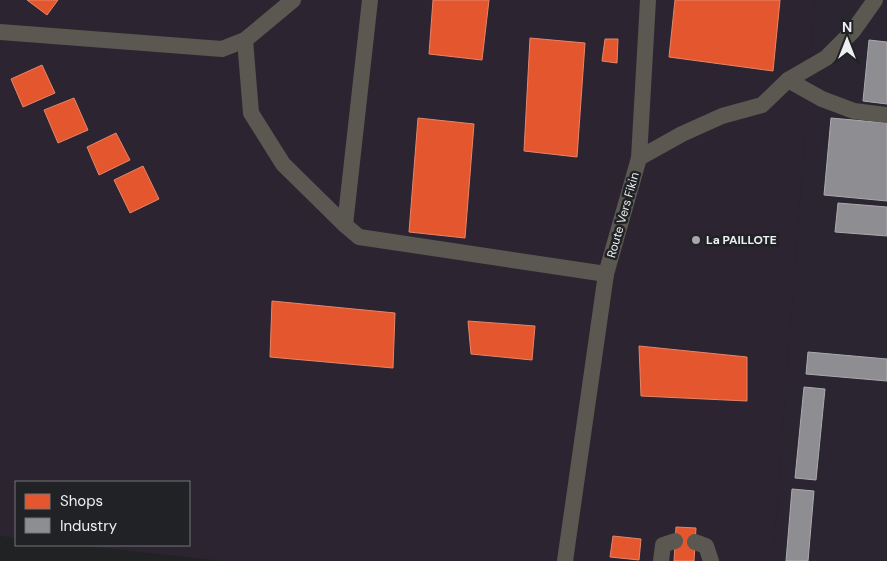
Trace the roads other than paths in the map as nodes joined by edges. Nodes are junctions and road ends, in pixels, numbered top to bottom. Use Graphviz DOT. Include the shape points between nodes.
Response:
graph roads {
  1 [pos="293,0"];
  2 [pos="370,0"];
  3 [pos="648,0"];
  4 [pos="875,0"];
  5 [pos="0,32"];
  6 [pos="245,40"];
  7 [pos="788,80"];
  8 [pos="887,116"];
  9 [pos="639,158"];
  10 [pos="345,225"];
  11 [pos="606,274"];
  12 [pos="675,541"];
  13 [pos="695,542"];
  14 [pos="565,561"];
  15 [pos="660,561"];
  16 [pos="711,561"];
  1 -- 6 [label="street"];
  2 -- 10 [label="street"];
  3 -- 9 [label="street"];
  4 -- 7 [label="street, Route Vers Fikin" via="853,31 826,58"];
  5 -- 6 [label="street" via="222,49"];
  6 -- 10 [label="street" via="251,113 283,164"];
  7 -- 8 [label="street" via="822,99 854,111"];
  7 -- 9 [label="street, Route Vers Fikin" via="762,105 722,116"];
  9 -- 11 [label="street, Route Vers Fikin"];
  10 -- 11 [label="street" via="359,237"];
  11 -- 14 [label="street, Route Vers Fikin"];
  12 -- 15 [label="street" via="663,545"];
  13 -- 16 [label="street" via="706,546"];
}
